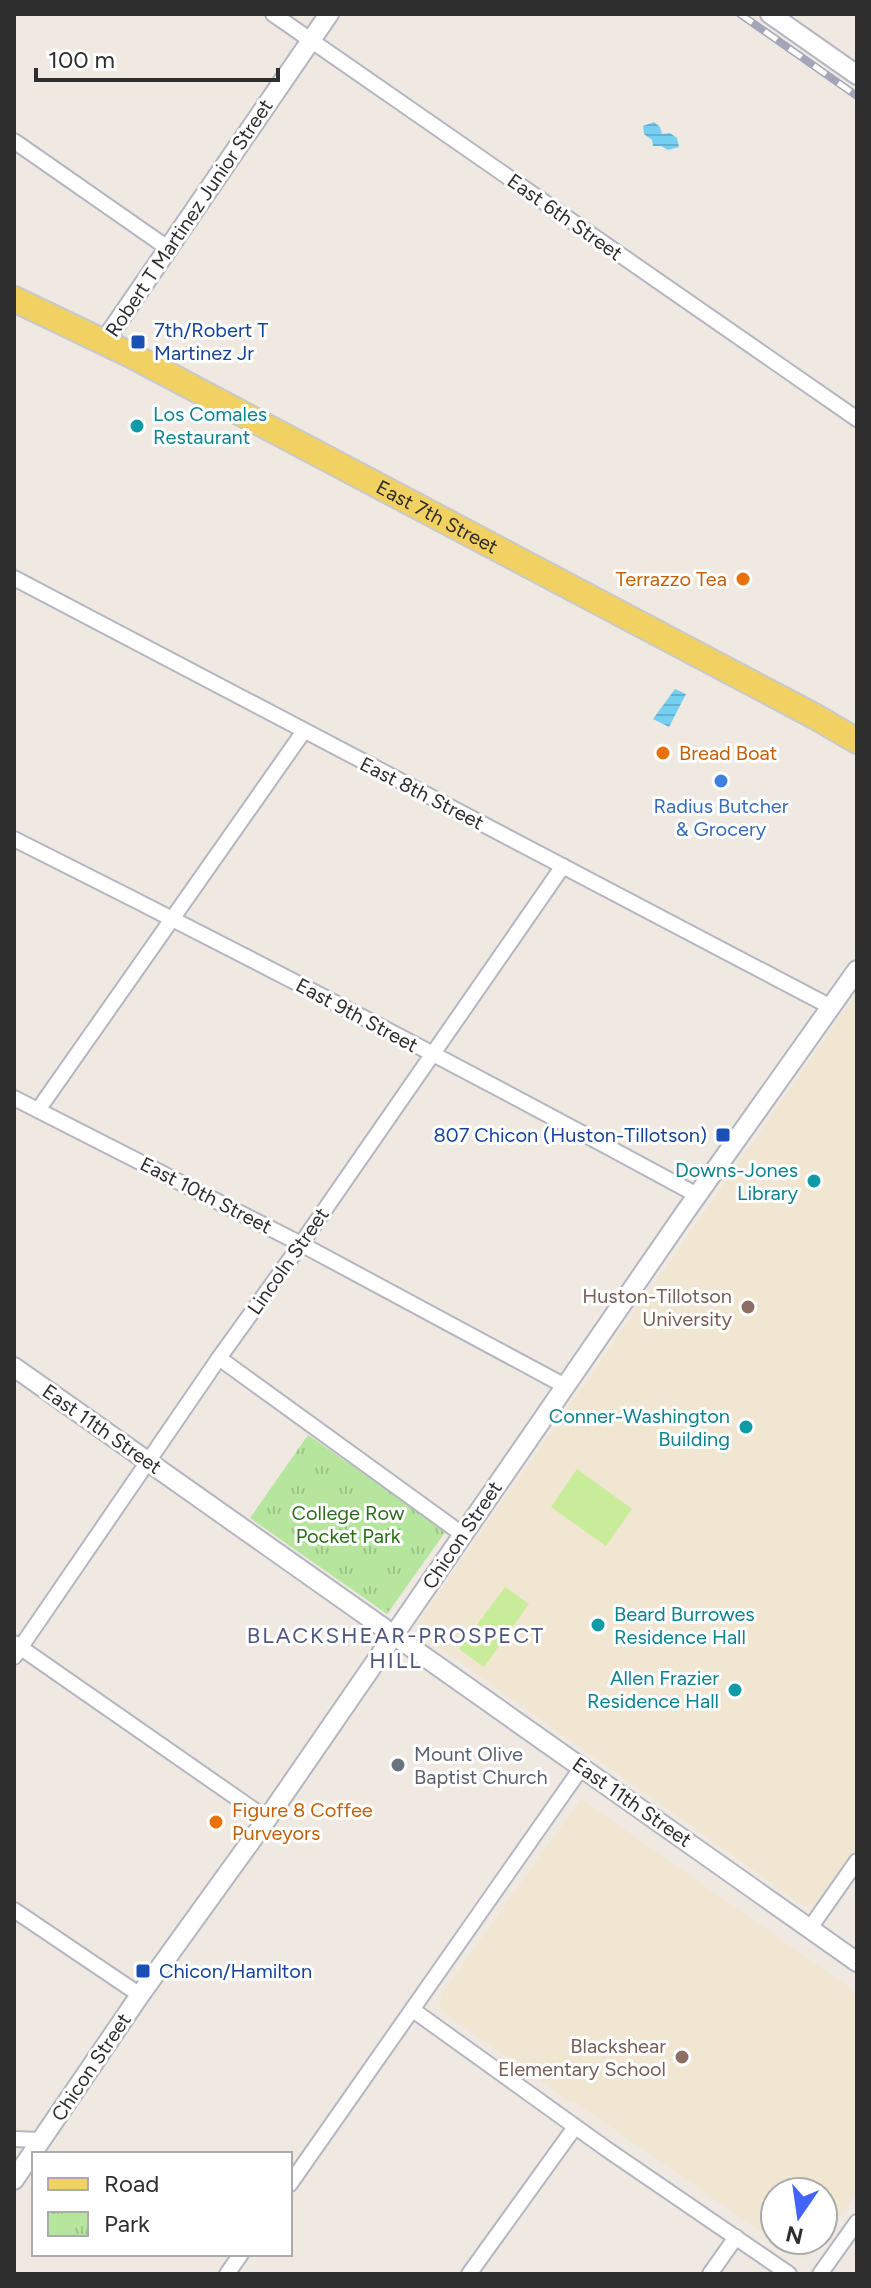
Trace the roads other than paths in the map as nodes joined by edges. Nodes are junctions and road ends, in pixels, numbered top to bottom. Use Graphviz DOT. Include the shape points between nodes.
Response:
graph roads {
  1 [pos="273,14"];
  2 [pos="329,14"];
  3 [pos="770,14"];
  4 [pos="311,40"];
  5 [pos="857,75"];
  6 [pos="14,141"];
  7 [pos="169,249"];
  8 [pos="14,299"];
  9 [pos="104,342"];
  10 [pos="857,419"];
  11 [pos="14,578"];
  12 [pos="304,731"];
  13 [pos="857,741"];
  14 [pos="14,839"];
  15 [pos="563,866"];
  16 [pos="171,918"];
  17 [pos="857,970"];
  18 [pos="831,1007"];
  19 [pos="433,1054"];
  20 [pos="14,1098"];
  21 [pos="38,1110"];
  22 [pos="697,1195"];
  23 [pos="301,1244"];
  24 [pos="219,1358"];
  25 [pos="14,1367"];
  26 [pos="565,1386"];
  27 [pos="149,1462"];
  28 [pos="462,1534"];
  29 [pos="394,1634"];
  30 [pos="16,1649"];
  31 [pos="582,1767"];
  32 [pos="267,1819"];
  33 [pos="857,1861"];
  34 [pos="14,1910"];
  35 [pos="810,1928"];
  36 [pos="857,1962"];
  37 [pos="140,1995"];
  38 [pos="413,2010"];
  39 [pos="575,2127"];
  40 [pos="14,2139"];
  41 [pos="41,2140"];
  42 [pos="33,2152"];
  43 [pos="32,2153"];
  44 [pos="14,2180"];
  45 [pos="292,2181"];
  46 [pos="857,2222"];
  47 [pos="736,2237"];
  48 [pos="240,2256"];
  49 [pos="227,2274"];
  50 [pos="469,2274"];
  51 [pos="710,2274"];
  52 [pos="789,2274"];
  53 [pos="820,2274"];
  1 -- 4 [label="street, East 6th Street"];
  2 -- 4 [label="street, Robert T Martinez Junior Street"];
  3 -- 5 [label="street"];
  4 -- 7 [label="street, Robert T Martinez Junior Street"];
  4 -- 10 [label="street, East 6th Street"];
  6 -- 7 [label="street"];
  7 -- 9 [label="street, Robert T Martinez Junior Street"];
  8 -- 9 [label="main road, East 7th Street"];
  9 -- 13 [label="main road, East 7th Street"];
  11 -- 12 [label="street, East 8th Street"];
  12 -- 15 [label="street, East 8th Street"];
  12 -- 16 [label="street"];
  14 -- 16 [label="street, East 9th Street"];
  15 -- 18 [label="street, East 8th Street"];
  15 -- 19 [label="street, Lincoln Street"];
  16 -- 19 [label="street, East 9th Street"];
  16 -- 21 [label="street"];
  17 -- 18 [label="street, Chicon Street"];
  18 -- 22 [label="street, Chicon Street"];
  19 -- 22 [label="street, East 9th Street"];
  19 -- 23 [label="street, Lincoln Street"];
  20 -- 21 [label="street, East 10th Street"];
  21 -- 23 [label="street, East 10th Street"];
  22 -- 26 [label="street, Chicon Street"];
  23 -- 24 [label="street, Lincoln Street"];
  23 -- 26 [label="street, East 10th Street"];
  24 -- 27 [label="street, Lincoln Street"];
  24 -- 28 [label="street"];
  25 -- 27 [label="street, East 11th Street"];
  26 -- 28 [label="street, Chicon Street"];
  27 -- 29 [label="street, East 11th Street"];
  27 -- 30 [label="street, Lincoln Street"];
  28 -- 29 [label="street, Chicon Street"];
  29 -- 31 [label="street, East 11th Street"];
  29 -- 32 [label="street, Chicon Street"];
  30 -- 32 [label="street"];
  31 -- 35 [label="street, East 11th Street"];
  31 -- 38 [label="street"];
  32 -- 37 [label="street, Chicon Street"];
  33 -- 35 [label="street"];
  34 -- 37 [label="street"];
  35 -- 36 [label="street, East 11th Street"];
  37 -- 41 [label="street, Chicon Street"];
  38 -- 39 [label="street"];
  38 -- 45 [label="street"];
  39 -- 47 [label="street"];
  39 -- 50 [label="street"];
  40 -- 41 [label="street"];
  41 -- 42 [label="street, Chicon Street"];
  43 -- 44 [label="street, Chicon Street"];
  46 -- 53 [label="street"];
  47 -- 51 [label="street"];
  47 -- 52 [label="street"];
  48 -- 49 [label="street"];
}
